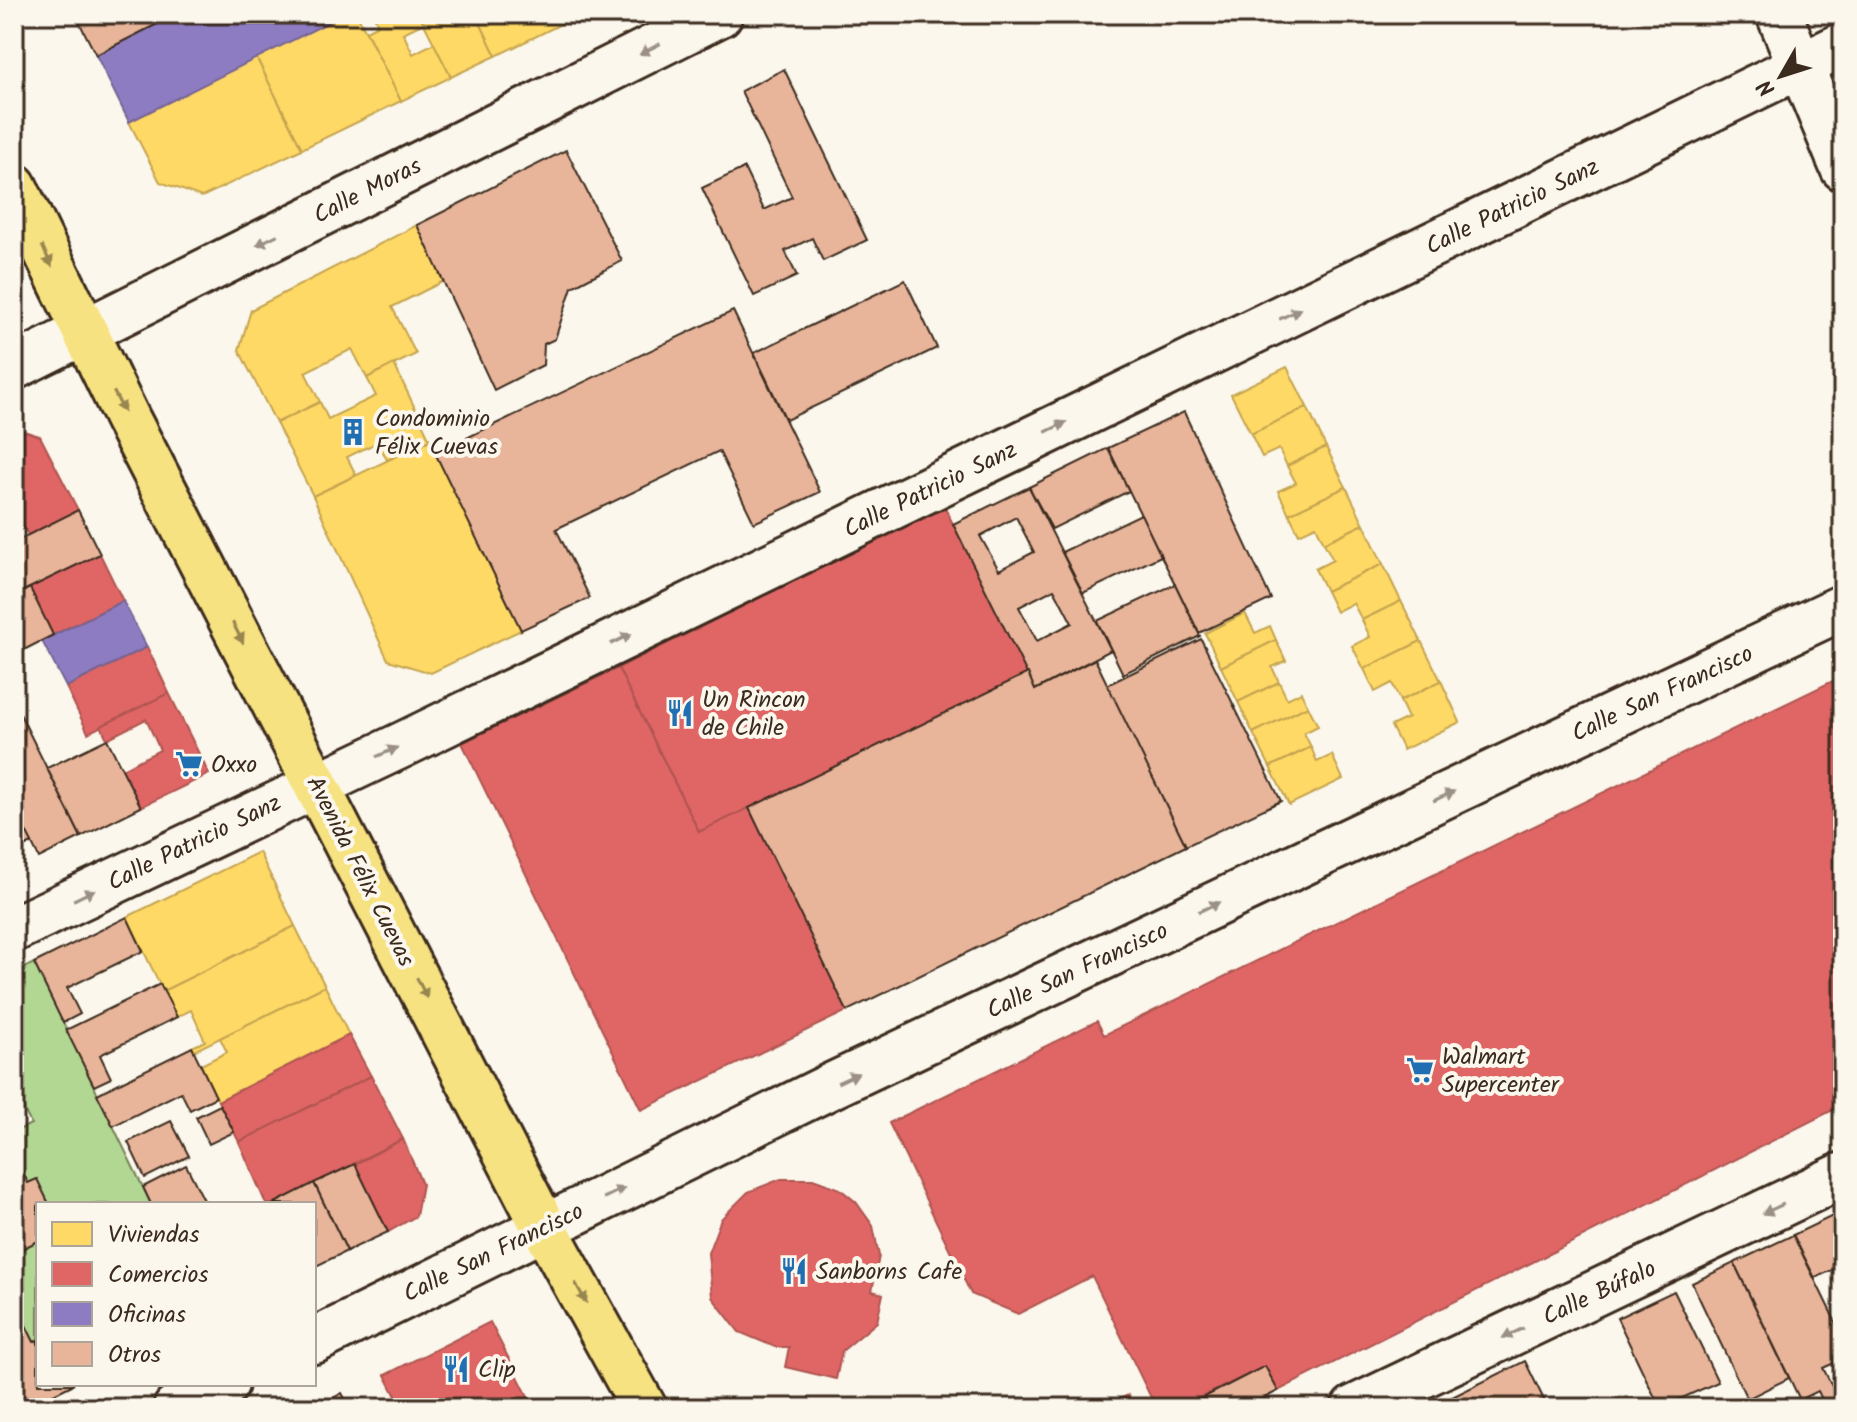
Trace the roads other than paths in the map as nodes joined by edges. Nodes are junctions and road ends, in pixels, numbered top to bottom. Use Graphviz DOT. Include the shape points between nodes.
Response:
graph roads {
  1 [pos="1779,14"];
  2 [pos="706,17"];
  3 [pos="1843,45"];
  4 [pos="1800,66"];
  5 [pos="1843,168"];
  6 [pos="14,186"];
  7 [pos="83,332"];
  8 [pos="14,367"];
  9 [pos="1843,607"];
  10 [pos="316,784"];
  11 [pos="14,929"];
  12 [pos="1843,1175"];
  13 [pos="544,1227"];
  14 [pos="316,1340"];
  15 [pos="222,1386"];
  16 [pos="176,1408"];
  17 [pos="644,1408"];
  18 [pos="1354,1408"];
  1 -- 4 [label="street"];
  2 -- 7 [label="street, Calle Moras, one-way"];
  3 -- 4 [label="street, Calle Patricio Sanz"];
  4 -- 5 [label="street"];
  10 -- 4 [label="street, Calle Patricio Sanz, one-way"];
  6 -- 7 [label="main road, Avenida Félix Cuevas, one-way"];
  7 -- 8 [label="street, Calle Moras"];
  7 -- 10 [label="main road, Avenida Félix Cuevas, one-way"];
  13 -- 9 [label="street, Calle San Francisco, one-way"];
  11 -- 10 [label="street, Calle Patricio Sanz, one-way"];
  10 -- 13 [label="main road, Avenida Félix Cuevas, one-way"];
  12 -- 18 [label="street, Calle Búfalo, one-way"];
  13 -- 14 [label="street, Calle San Francisco"];
  13 -- 17 [label="main road, Avenida Félix Cuevas, one-way"];
  15 -- 16 [label="street"];
}
